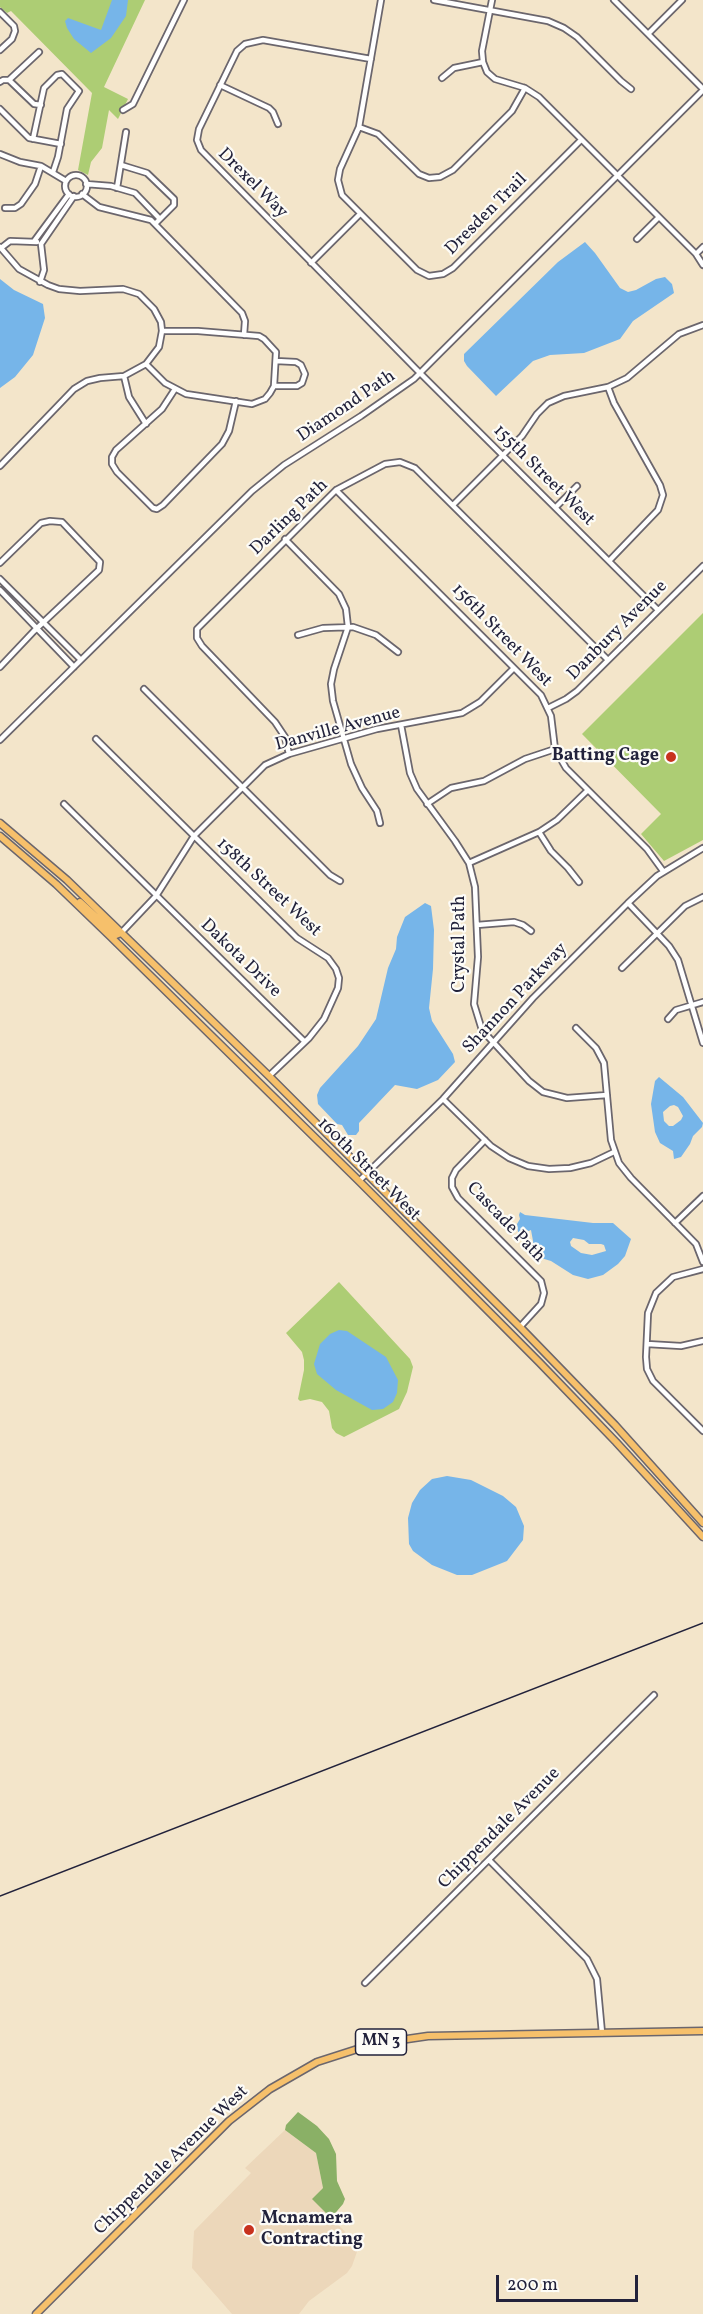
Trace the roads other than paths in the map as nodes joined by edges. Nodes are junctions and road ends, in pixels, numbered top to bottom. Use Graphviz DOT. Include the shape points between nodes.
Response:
graph roads {
  1 [pos="184,0"];
  2 [pos="381,0"];
  3 [pos="434,0"];
  4 [pos="492,0"];
  5 [pos="614,0"];
  6 [pos="682,0"];
  7 [pos="490,10"];
  8 [pos="0,12"];
  9 [pos="648,34"];
  10 [pos="0,50"];
  11 [pos="39,52"];
  12 [pos="371,59"];
  13 [pos="483,62"];
  14 [pos="442,78"];
  15 [pos="9,80"];
  16 [pos="0,82"];
  17 [pos="220,85"];
  18 [pos="525,88"];
  19 [pos="631,88"];
  20 [pos="703,90"];
  21 [pos="41,105"];
  22 [pos="0,109"];
  23 [pos="123,110"];
  24 [pos="278,124"];
  25 [pos="359,127"];
  26 [pos="126,132"];
  27 [pos="33,139"];
  28 [pos="581,140"];
  29 [pos="61,144"];
  30 [pos="0,154"];
  31 [pos="121,165"];
  32 [pos="41,166"];
  33 [pos="53,172"];
  34 [pos="617,176"];
  35 [pos="66,181"];
  36 [pos="86,184"];
  37 [pos="117,188"];
  38 [pos="82,194"];
  39 [pos="71,195"];
  40 [pos="5,208"];
  41 [pos="360,214"];
  42 [pos="659,217"];
  43 [pos="160,219"];
  44 [pos="155,224"];
  45 [pos="637,239"];
  46 [pos="35,240"];
  47 [pos="41,244"];
  48 [pos="0,247"];
  49 [pos="703,247"];
  50 [pos="696,254"];
  51 [pos="311,263"];
  52 [pos="703,265"];
  53 [pos="40,282"];
  54 [pos="703,325"];
  55 [pos="162,331"];
  56 [pos="244,335"];
  57 [pos="276,361"];
  58 [pos="409,361"];
  59 [pos="146,364"];
  60 [pos="420,373"];
  61 [pos="124,376"];
  62 [pos="274,386"];
  63 [pos="608,387"];
  64 [pos="175,389"];
  65 [pos="236,401"];
  66 [pos="146,424"];
  67 [pos="504,455"];
  68 [pos="0,466"];
  69 [pos="577,486"];
  70 [pos="336,490"];
  71 [pos="453,506"];
  72 [pos="556,507"];
  73 [pos="285,539"];
  74 [pos="609,561"];
  75 [pos="0,563"];
  76 [pos="703,566"];
  77 [pos="0,579"];
  78 [pos="0,590"];
  79 [pos="658,610"];
  80 [pos="44,623"];
  81 [pos="348,627"];
  82 [pos="38,628"];
  83 [pos="298,635"];
  84 [pos="398,652"];
  85 [pos="81,660"];
  86 [pos="608,660"];
  87 [pos="0,667"];
  88 [pos="74,667"];
  89 [pos="514,668"];
  90 [pos="144,689"];
  91 [pos="548,708"];
  92 [pos="400,725"];
  93 [pos="96,739"];
  94 [pos="343,739"];
  95 [pos="0,740"];
  96 [pos="555,749"];
  97 [pos="290,754"];
  98 [pos="242,786"];
  99 [pos="588,790"];
  100 [pos="64,804"];
  101 [pos="427,804"];
  102 [pos="0,823"];
  103 [pos="380,824"];
  104 [pos="0,828"];
  105 [pos="539,832"];
  106 [pos="0,836"];
  107 [pos="194,836"];
  108 [pos="21,841"];
  109 [pos="702,852"];
  110 [pos="468,863"];
  111 [pos="663,872"];
  112 [pos="340,881"];
  113 [pos="579,882"];
  114 [pos="58,887"];
  115 [pos="156,896"];
  116 [pos="703,897"];
  117 [pos="628,903"];
  118 [pos="477,925"];
  119 [pos="531,931"];
  120 [pos="122,933"];
  121 [pos="658,933"];
  122 [pos="622,968"];
  123 [pos="703,1002"];
  124 [pos="692,1006"];
  125 [pos="668,1019"];
  126 [pos="576,1028"];
  127 [pos="305,1042"];
  128 [pos="494,1043"];
  129 [pos="703,1043"];
  130 [pos="269,1076"];
  131 [pos="607,1095"];
  132 [pos="443,1099"];
  133 [pos="485,1140"];
  134 [pos="614,1152"];
  135 [pos="367,1175"];
  136 [pos="359,1181"];
  137 [pos="703,1196"];
  138 [pos="675,1223"];
  139 [pos="703,1262"];
  140 [pos="703,1269"];
  141 [pos="520,1327"];
  142 [pos="703,1341"];
  143 [pos="647,1344"];
  144 [pos="703,1431"];
  145 [pos="703,1523"];
  146 [pos="702,1535"];
  147 [pos="654,1695"];
  148 [pos="489,1860"];
  149 [pos="365,1983"];
  150 [pos="703,2031"];
  151 [pos="602,2033"];
  152 [pos="36,2314"];
  1 -- 23 [label="street" via="133,104"];
  2 -- 12 [label="street, Dresden Trail"];
  3 -- 7 [label="street"];
  4 -- 7 [label="street"];
  5 -- 9 [label="street"];
  6 -- 9 [label="street"];
  7 -- 13 [label="street"];
  7 -- 19 [label="street" via="564,27"];
  8 -- 10 [label="street" via="15,31"];
  9 -- 20 [label="street"];
  11 -- 15 [label="street"];
  12 -- 17 [label="street, Drexel Way" via="254,40 237,51"];
  12 -- 25 [label="street, Dresden Trail"];
  13 -- 14 [label="street" via="454,68"];
  13 -- 18 [label="street" via="495,79"];
  15 -- 16 [label="street"];
  15 -- 21 [label="street" via="34,104"];
  17 -- 24 [label="street" via="269,108"];
  17 -- 51 [label="street, Drexel Way" via="199,129 197,140 201,150"];
  18 -- 25 [label="street" via="512,111 453,170 440,177 419,174 378,134"];
  18 -- 28 [label="street"];
  20 -- 34 [label="street, Diamond Path"];
  21 -- 27 [label="street"];
  21 -- 29 [label="street" via="44,88 59,74 78,89 67,109"];
  22 -- 27 [label="street"];
  25 -- 41 [label="street, Dresden Trail" via="338,180 342,195"];
  26 -- 31 [label="street"];
  27 -- 29 [label="street"];
  28 -- 34 [label="street"];
  28 -- 41 [label="street, Dresden Trail" via="453,268 442,274 429,276 417,270"];
  29 -- 33 [label="street"];
  30 -- 32 [label="street"];
  31 -- 37 [label="street"];
  31 -- 43 [label="street" via="147,172 172,196 175,202"];
  32 -- 33 [label="street"];
  32 -- 40 [label="street" via="35,184 21,204"];
  33 -- 35 [label="street"];
  34 -- 42 [label="street"];
  34 -- 60 [label="street, Diamond Path"];
  35 -- 36 [label="street" via="76,175"];
  35 -- 39 [label="street"];
  36 -- 37 [label="street"];
  36 -- 38 [label="street"];
  37 -- 43 [label="street" via="135,193"];
  38 -- 39 [label="street"];
  38 -- 44 [label="street" via="94,205 148,218"];
  39 -- 46 [label="street"];
  39 -- 47 [label="street"];
  41 -- 51 [label="street"];
  42 -- 45 [label="street"];
  42 -- 50 [label="street"];
  43 -- 44 [label="street"];
  44 -- 56 [label="street" via="242,313"];
  46 -- 47 [label="street"];
  46 -- 48 [label="street" via="10,241"];
  47 -- 53 [label="street" via="44,270"];
  48 -- 53 [label="street" via="19,269"];
  49 -- 50 [label="street"];
  50 -- 52 [label="street"];
  51 -- 58 [label="street, Drexel Way"];
  53 -- 55 [label="street" via="59,289 133,291 154,309"];
  54 -- 63 [label="street" via="679,334 635,372"];
  55 -- 56 [label="street"];
  55 -- 59 [label="street" via="159,347"];
  56 -- 57 [label="street" via="264,339 273,347"];
  57 -- 62 [label="street"];
  57 -- 62 [label="street" via="296,362 305,374 297,386"];
  58 -- 60 [label="street, 155th Street West"];
  59 -- 61 [label="street"];
  59 -- 64 [label="street"];
  60 -- 67 [label="street, 155th Street West"];
  60 -- 85 [label="street, Diamond Path" via="252,491"];
  61 -- 66 [label="street" via="129,397"];
  61 -- 68 [label="street" via="93,379 74,389"];
  62 -- 65 [label="street" via="259,402"];
  63 -- 67 [label="street" via="548,403"];
  63 -- 74 [label="street" via="663,495 658,510"];
  64 -- 65 [label="street"];
  64 -- 66 [label="street" via="162,410"];
  65 -- 66 [label="street" via="222,444 157,508 112,464 116,450"];
  67 -- 71 [label="street"];
  67 -- 72 [label="street, 155th Street West"];
  69 -- 72 [label="street"];
  70 -- 71 [label="street, Darling Path" via="385,464 400,462 416,468"];
  70 -- 73 [label="street, Darling Path"];
  70 -- 89 [label="street, 156th Street West"];
  71 -- 86 [label="street, Darling Path"];
  72 -- 74 [label="street, 155th Street West"];
  73 -- 81 [label="street" via="339,594"];
  73 -- 97 [label="street, Darling Path" via="200,624 197,638 275,722"];
  74 -- 79 [label="street, 155th Street West"];
  75 -- 80 [label="street" via="41,523 50,521 62,522 100,562 99,570"];
  76 -- 79 [label="street, Danbury Avenue"];
  77 -- 80 [label="street"];
  78 -- 82 [label="street"];
  79 -- 86 [label="street, Danbury Avenue"];
  80 -- 82 [label="street"];
  80 -- 85 [label="street"];
  81 -- 83 [label="street"];
  81 -- 84 [label="street" via="376,635"];
  81 -- 94 [label="street" via="331,684"];
  82 -- 87 [label="street"];
  82 -- 88 [label="street"];
  85 -- 88 [label="street, Diamond Path"];
  86 -- 91 [label="street, Danbury Avenue" via="572,695"];
  88 -- 95 [label="street, Diamond Path"];
  89 -- 91 [label="street, 156th Street West" via="541,695"];
  89 -- 92 [label="street, Danville Avenue" via="480,702 462,713"];
  90 -- 98 [label="street"];
  91 -- 96 [label="street, 156th Street West"];
  92 -- 94 [label="street, Danville Avenue"];
  92 -- 101 [label="street, Crystal Path" via="413,782"];
  93 -- 107 [label="street, 158th Street West"];
  94 -- 97 [label="street, Danville Avenue"];
  94 -- 103 [label="street"];
  96 -- 99 [label="street, 156th Street West" via="566,768"];
  96 -- 101 [label="street" via="525,759 484,781 451,788"];
  97 -- 98 [label="street, Danville Avenue" via="265,765"];
  98 -- 107 [label="street, Danville Avenue"];
  98 -- 112 [label="street"];
  99 -- 105 [label="street"];
  99 -- 111 [label="street, 156th Street West" via="647,849"];
  100 -- 115 [label="street, Dakota Drive"];
  101 -- 110 [label="street, Crystal Path"];
  102 -- 108 [label="main road, 160th Street West"];
  104 -- 108 [label="main road"];
  105 -- 110 [label="street"];
  105 -- 113 [label="street"];
  106 -- 114 [label="main road, 160th Street West"];
  107 -- 115 [label="street, Danville Avenue"];
  107 -- 127 [label="street, 158th Street West" via="297,938 331,961 338,974 338,988 324,1019"];
  108 -- 120 [label="main road, 160th Street West"];
  109 -- 111 [label="street, Shannon Parkway"];
  110 -- 118 [label="street, Crystal Path" via="475,887"];
  111 -- 117 [label="street, Shannon Parkway"];
  114 -- 120 [label="main road" via="73,895 116,935"];
  114 -- 136 [label="main road, 160th Street West"];
  115 -- 120 [label="street, Danville Avenue"];
  115 -- 127 [label="street, Dakota Drive"];
  116 -- 121 [label="street" via="685,906"];
  117 -- 121 [label="street"];
  117 -- 128 [label="street, Shannon Parkway"];
  118 -- 119 [label="street" via="514,922"];
  118 -- 128 [label="street, Crystal Path" via="475,1010 482,1030"];
  120 -- 130 [label="main road, 160th Street West"];
  121 -- 122 [label="street"];
  121 -- 124 [label="street" via="678,960"];
  123 -- 124 [label="street"];
  124 -- 125 [label="street" via="676,1010"];
  124 -- 129 [label="street"];
  126 -- 131 [label="street" via="602,1057"];
  127 -- 130 [label="street"];
  128 -- 131 [label="street, Crystal Path" via="543,1092 567,1098"];
  128 -- 132 [label="street, Shannon Parkway"];
  130 -- 135 [label="main road, 160th Street West"];
  131 -- 134 [label="street"];
  132 -- 133 [label="street"];
  132 -- 135 [label="street, Shannon Parkway"];
  133 -- 134 [label="street" via="515,1161 549,1169 583,1165"];
  133 -- 141 [label="street, Cascade Path" via="456,1170 452,1187 458,1198 541,1281 542,1302"];
  134 -- 138 [label="street" via="627,1173"];
  135 -- 136 [label="street, Shannon Parkway"];
  135 -- 141 [label="main road, 160th Street West"];
  136 -- 146 [label="main road, 160th Street West"];
  137 -- 138 [label="street"];
  138 -- 139 [label="street" via="696,1244"];
  140 -- 143 [label="street" via="676,1275 658,1290 649,1309"];
  141 -- 145 [label="main road, 160th Street West"];
  142 -- 143 [label="street" via="681,1346"];
  143 -- 144 [label="street" via="646,1365 653,1381"];
  147 -- 148 [label="street, Chippendale Avenue"];
  148 -- 149 [label="street, Chippendale Avenue"];
  148 -- 151 [label="street" via="587,1959 597,1979"];
  150 -- 151 [label="main road, Chippendale Avenue West / MN 3"];
  151 -- 152 [label="main road, Chippendale Avenue West / MN 3" via="407,2038 354,2049 303,2070 270,2089 229,2121"];
}
